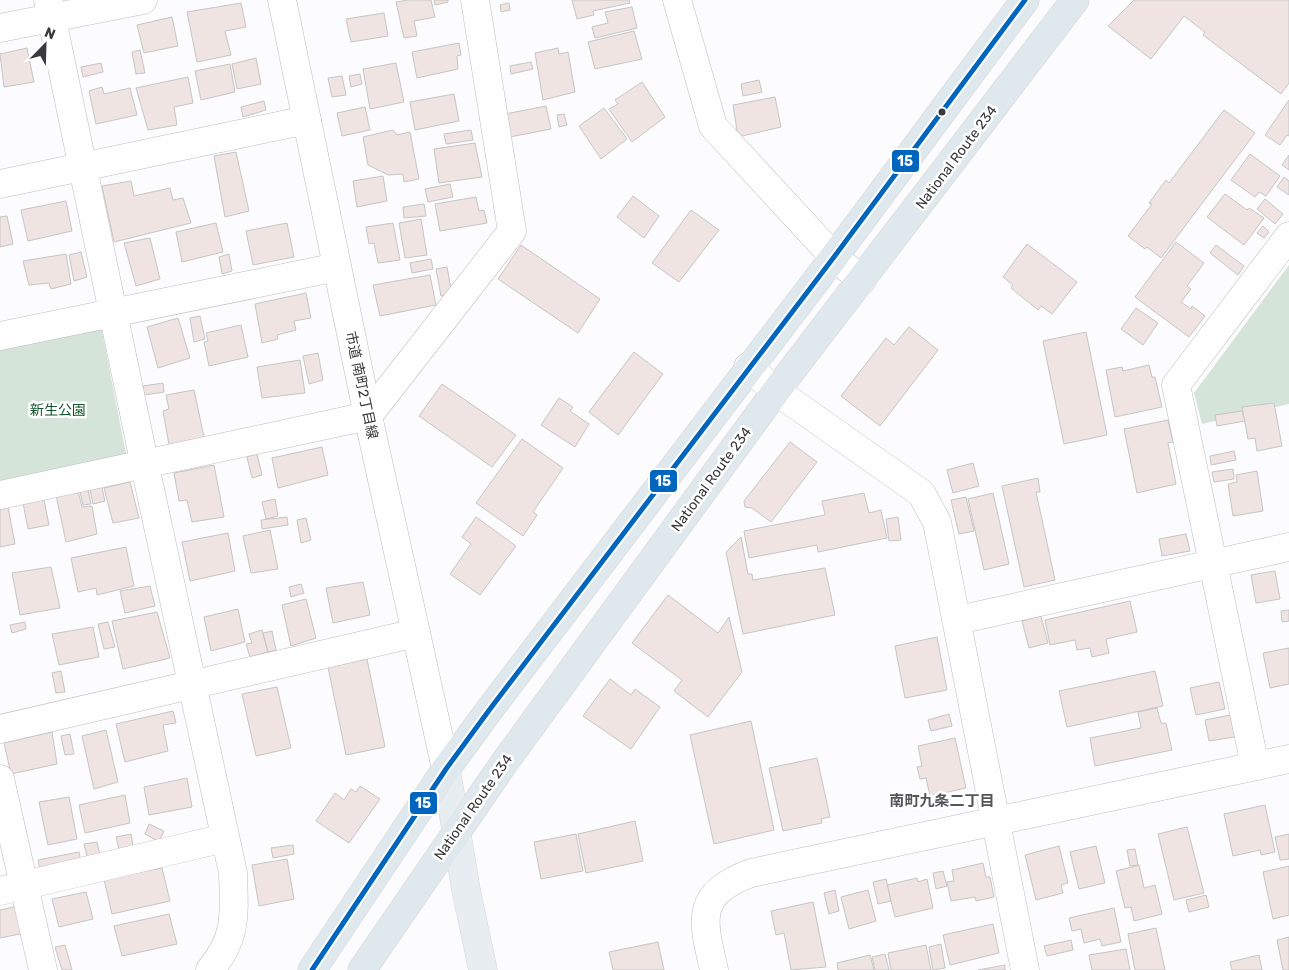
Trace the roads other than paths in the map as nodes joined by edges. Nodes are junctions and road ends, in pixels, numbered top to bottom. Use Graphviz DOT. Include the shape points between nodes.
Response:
graph roads {
  1 [pos="143,0"];
  2 [pos="282,0"];
  3 [pos="475,0"];
  4 [pos="677,0"];
  5 [pos="1026,0"];
  6 [pos="1075,0"];
  7 [pos="50,9"];
  8 [pos="0,28"];
  9 [pos="307,120"];
  10 [pos="83,166"];
  11 [pos="0,184"];
  12 [pos="1289,236"];
  13 [pos="834,257"];
  14 [pos="337,267"];
  15 [pos="862,280"];
  16 [pos="114,313"];
  17 [pos="0,336"];
  18 [pos="748,367"];
  19 [pos="776,391"];
  20 [pos="368,416"];
  21 [pos="145,466"];
  22 [pos="0,495"];
  23 [pos="1289,547"];
  24 [pos="1214,564"];
  25 [pos="958,620"];
  26 [pos="416,633"];
  27 [pos="192,684"];
  28 [pos="0,729"];
  29 [pos="1289,759"];
  30 [pos="1255,766"];
  31 [pos="446,769"];
  32 [pos="0,778"];
  33 [pos="997,822"];
  34 [pos="456,831"];
  35 [pos="225,838"];
  36 [pos="12,888"];
  37 [pos="43,970"];
  38 [pos="210,970"];
  39 [pos="312,970"];
  40 [pos="362,970"];
  41 [pos="482,970"];
  42 [pos="714,970"];
  43 [pos="1025,970"];
  1 -- 7 [label="street"];
  2 -- 9 [label="street, 市道 南町2丁目線"];
  3 -- 20 [label="street" via="512,231"];
  4 -- 13 [label="street" via="712,126"];
  5 -- 13 [label="highway"];
  6 -- 15 [label="highway, National Route 234"];
  7 -- 8 [label="street"];
  7 -- 10 [label="street"];
  9 -- 10 [label="street"];
  9 -- 14 [label="street, 市道 南町2丁目線"];
  10 -- 11 [label="street"];
  10 -- 16 [label="street"];
  12 -- 24 [label="street" via="1176,386"];
  13 -- 15 [label="street"];
  13 -- 18 [label="highway"];
  14 -- 16 [label="street"];
  14 -- 20 [label="street, 市道 南町2丁目線"];
  15 -- 19 [label="highway, National Route 234"];
  16 -- 17 [label="street"];
  16 -- 21 [label="street"];
  18 -- 19 [label="street"];
  18 -- 31 [label="highway"];
  19 -- 25 [label="street" via="921,493 937,522"];
  19 -- 34 [label="highway, National Route 234"];
  20 -- 21 [label="street"];
  20 -- 26 [label="street, 市道 南町2丁目線"];
  21 -- 22 [label="street"];
  21 -- 27 [label="street"];
  23 -- 24 [label="street"];
  24 -- 25 [label="street"];
  24 -- 30 [label="street"];
  25 -- 33 [label="street"];
  26 -- 27 [label="street"];
  26 -- 31 [label="street, 市道 南町2丁目線"];
  27 -- 28 [label="street"];
  27 -- 35 [label="street"];
  29 -- 30 [label="street"];
  30 -- 33 [label="street"];
  31 -- 34 [label="main road"];
  31 -- 39 [label="highway"];
  32 -- 36 [label="street"];
  33 -- 42 [label="street" via="751,873 728,882 712,897 706,912"];
  33 -- 43 [label="street"];
  34 -- 40 [label="highway, National Route 234"];
  34 -- 41 [label="main road"];
  35 -- 36 [label="street"];
  35 -- 38 [label="street" via="233,873 234,921 222,956"];
  36 -- 37 [label="street"];
}
